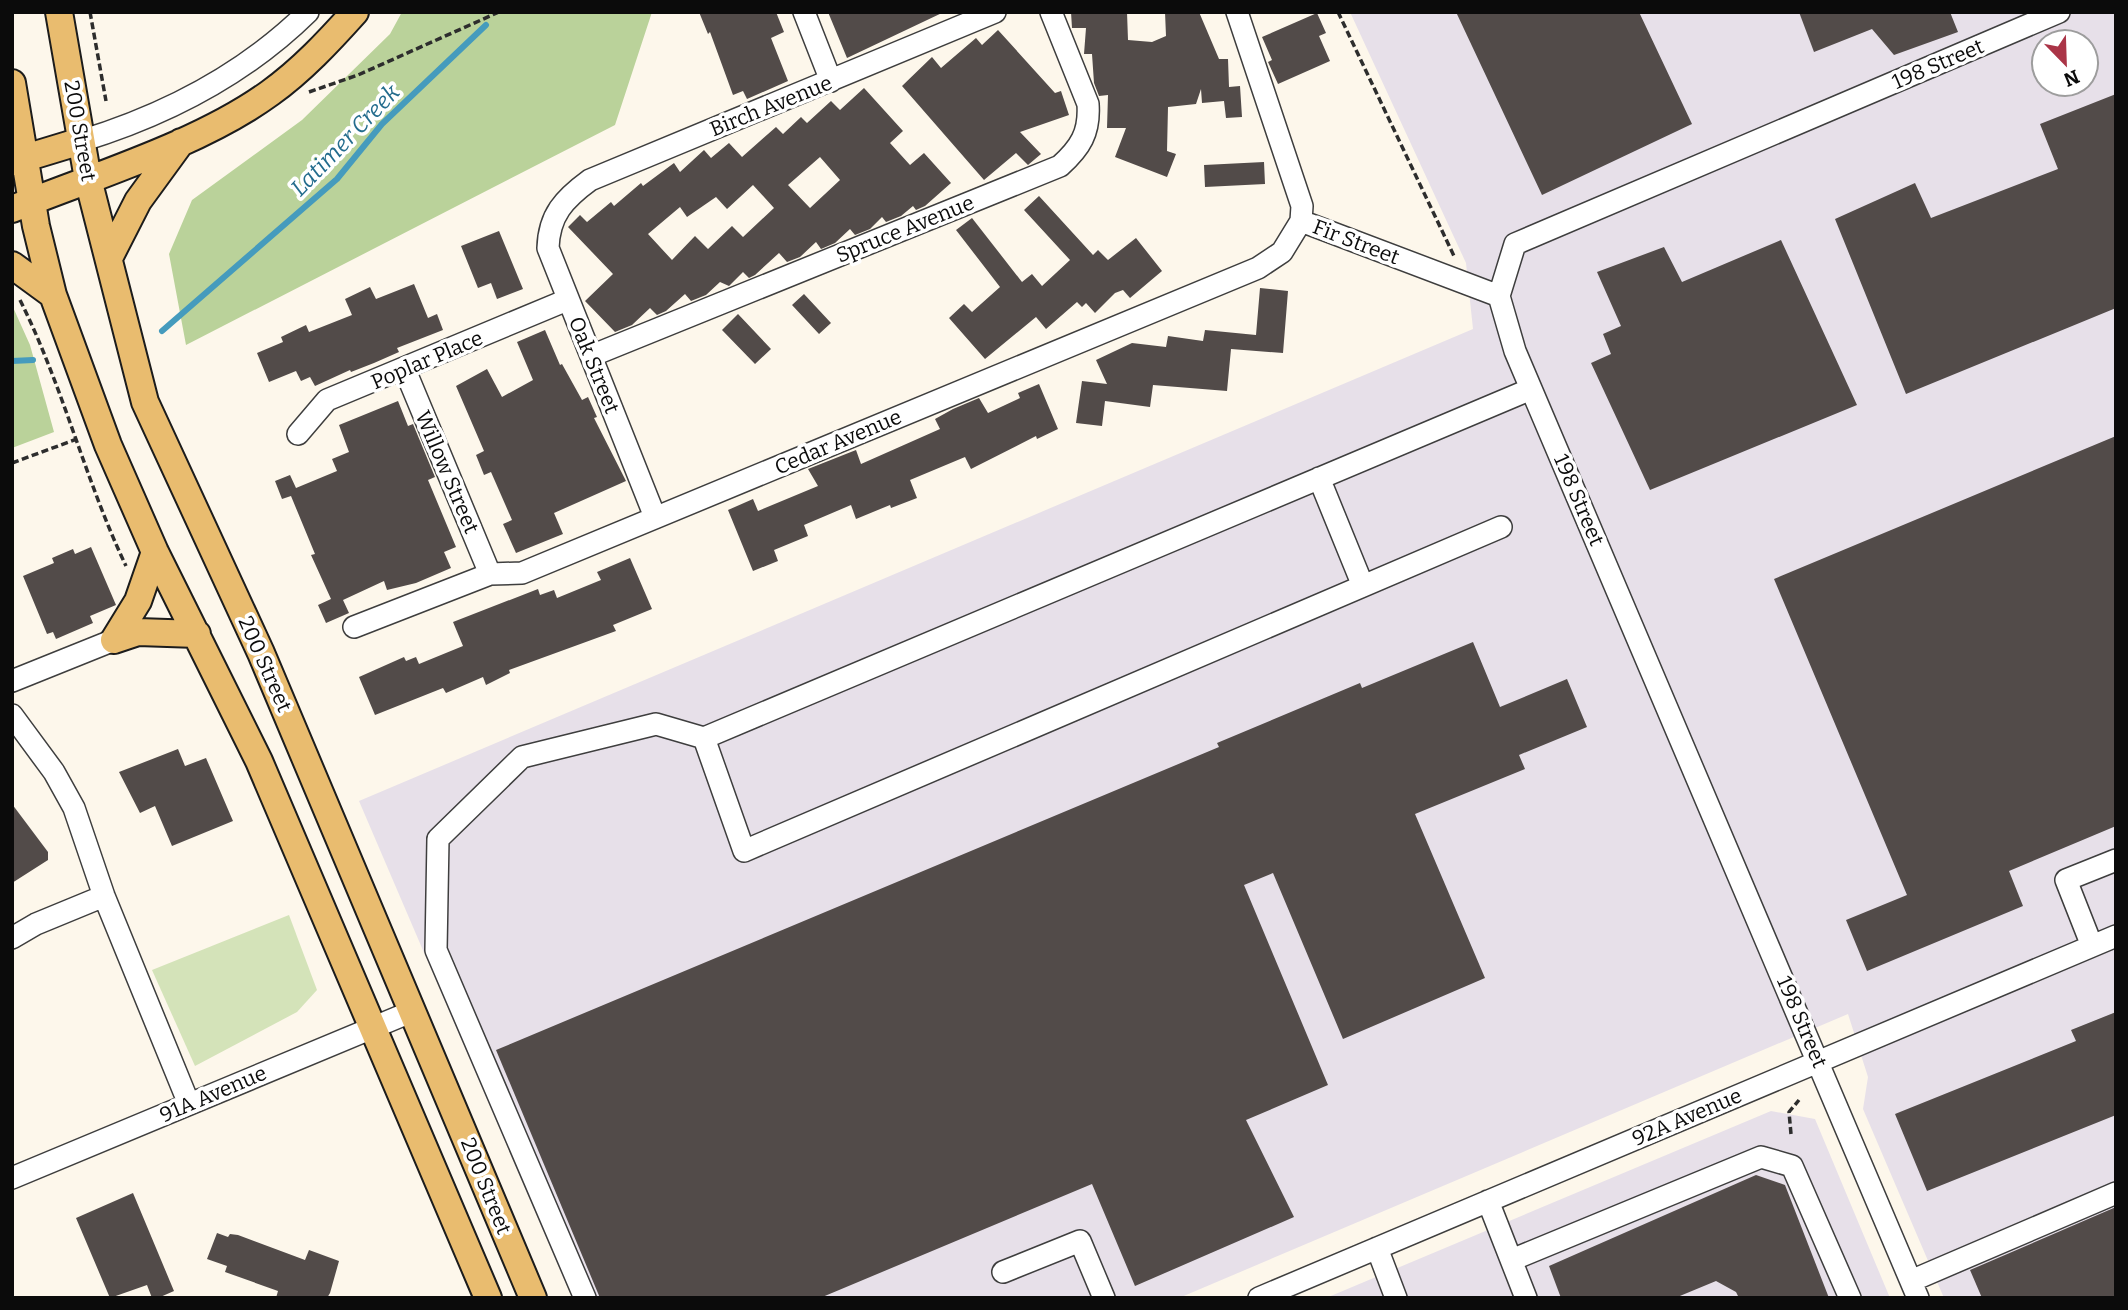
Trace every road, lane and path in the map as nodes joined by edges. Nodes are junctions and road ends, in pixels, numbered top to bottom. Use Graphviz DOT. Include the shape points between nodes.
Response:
graph roads {
  1 [pos="59,12"];
  2 [pos="90,12"];
  3 [pos="308,12"];
  4 [pos="355,12"];
  5 [pos="499,12"];
  6 [pos="804,12"];
  7 [pos="995,12"];
  8 [pos="1051,12"];
  9 [pos="1237,12"];
  10 [pos="1338,12"];
  11 [pos="2059,12"];
  12 [pos="831,81"];
  13 [pos="12,83"];
  14 [pos="299,96"];
  15 [pos="106,101"];
  16 [pos="182,140"];
  17 [pos="81,141"];
  18 [pos="18,160"];
  19 [pos="88,179"];
  20 [pos="22,205"];
  21 [pos="556,211"];
  22 [pos="1301,221"];
  23 [pos="110,256"];
  24 [pos="12,265"];
  25 [pos="1466,283"];
  26 [pos="17,294"];
  27 [pos="53,295"];
  28 [pos="1499,296"];
  29 [pos="567,300"];
  30 [pos="590,356"];
  31 [pos="405,370"];
  32 [pos="1531,389"];
  33 [pos="298,435"];
  34 [pos="77,439"];
  35 [pos="12,463"];
  36 [pos="1319,478"];
  37 [pos="655,517"];
  38 [pos="1501,527"];
  39 [pos="155,552"];
  40 [pos="129,571"];
  41 [pos="490,574"];
  42 [pos="1363,586"];
  43 [pos="354,627"];
  44 [pos="197,634"];
  45 [pos="114,639"];
  46 [pos="12,681"];
  47 [pos="12,715"];
  48 [pos="704,738"];
  49 [pos="2116,860"];
  50 [pos="104,896"];
  51 [pos="2116,936"];
  52 [pos="12,938"];
  53 [pos="2092,946"];
  54 [pos="413,1011"];
  55 [pos="373,1027"];
  56 [pos="1818,1061"];
  57 [pos="1799,1100"];
  58 [pos="190,1104"];
  59 [pos="1791,1133"];
  60 [pos="12,1178"];
  61 [pos="2116,1193"];
  62 [pos="1488,1200"];
  63 [pos="1377,1248"];
  64 [pos="1514,1259"];
  65 [pos="1003,1272"];
  66 [pos="1914,1289"];
  67 [pos="1100,1296"];
  68 [pos="488,1298"];
  69 [pos="533,1298"];
  70 [pos="585,1298"];
  71 [pos="1259,1298"];
  72 [pos="1396,1298"];
  73 [pos="1526,1298"];
  74 [pos="1850,1298"];
  1 -- 17 [label="main road, 200 Street"];
  2 -- 15 [label="path"];
  3 -- 17 [label="street" via="253,61 215,85 170,108"];
  4 -- 16 [label="main road" via="270,93"];
  5 -- 14 [label="path"];
  6 -- 12 [label="street"];
  7 -- 12 [label="street, Birch Avenue"];
  8 -- 30 [label="street, Spruce Avenue" via="1088,104 1089,121 1085,137 1060,166"];
  9 -- 22 [label="street, Fir Street" via="1302,206"];
  10 -- 25 [label="path"];
  11 -- 28 [label="street, 198 Street" via="1515,244"];
  12 -- 21 [label="street, Birch Avenue" via="590,180"];
  13 -- 18 [label="main road, 200 Street"];
  16 -- 19 [label="main road"];
  16 -- 23 [label="main road" via="138,201"];
  17 -- 18 [label="main road"];
  17 -- 19 [label="main road, 200 Street"];
  18 -- 20 [label="main road, 200 Street"];
  19 -- 20 [label="main road"];
  19 -- 23 [label="main road, 200 Street"];
  20 -- 27 [label="main road, 200 Street"];
  21 -- 29 [label="street, Oak Street" via="548,229 548,248"];
  22 -- 25 [label="street, Fir Street"];
  22 -- 37 [label="street, Cedar Avenue" via="1282,252 1258,268"];
  23 -- 54 [label="main road, 200 Street" via="145,402 261,653"];
  24 -- 27 [label="main road"];
  25 -- 28 [label="street, Fir Street"];
  26 -- 34 [label="path"];
  27 -- 39 [label="main road, 200 Street" via="108,445"];
  28 -- 32 [label="street, 198 Street"];
  29 -- 30 [label="street, Oak Street"];
  29 -- 31 [label="street, Poplar Place"];
  30 -- 37 [label="street, Oak Street"];
  31 -- 33 [label="street, Poplar Place" via="327,400"];
  31 -- 41 [label="street, Willow Street"];
  32 -- 36 [label="street"];
  32 -- 56 [label="street, 198 Street"];
  34 -- 35 [label="path"];
  34 -- 40 [label="path" via="106,523"];
  36 -- 42 [label="street"];
  36 -- 48 [label="street"];
  37 -- 41 [label="street, Cedar Avenue" via="522,573"];
  38 -- 42 [label="street"];
  39 -- 44 [label="main road, 200 Street"];
  39 -- 45 [label="main road" via="138,601"];
  41 -- 43 [label="street, Cedar Avenue"];
  42 -- 48 [label="street" via="744,851"];
  44 -- 45 [label="main road" via="138,632"];
  44 -- 55 [label="main road, 200 Street" via="259,761"];
  45 -- 46 [label="street"];
  47 -- 50 [label="street" via="74,808"];
  48 -- 70 [label="street" via="656,724 522,757 438,839 436,950"];
  49 -- 53 [label="street" via="2066,880"];
  50 -- 52 [label="street"];
  50 -- 58 [label="street"];
  51 -- 53 [label="street, 92A Avenue"];
  53 -- 56 [label="street, 92A Avenue"];
  54 -- 55 [label="street, 91A Avenue"];
  54 -- 69 [label="main road, 200 Street"];
  55 -- 58 [label="street, 91A Avenue"];
  55 -- 68 [label="main road, 200 Street"];
  56 -- 62 [label="street, 92A Avenue"];
  56 -- 66 [label="street, 198 Street"];
  57 -- 59 [label="path" via="1789,1112"];
  58 -- 60 [label="street, 91A Avenue"];
  61 -- 66 [label="street"];
  62 -- 63 [label="street, 92A Avenue"];
  62 -- 64 [label="street"];
  63 -- 71 [label="street, 92A Avenue"];
  63 -- 72 [label="street"];
  64 -- 73 [label="street"];
  64 -- 74 [label="street" via="1761,1157 1792,1166"];
  65 -- 67 [label="street" via="1080,1241"];
}
